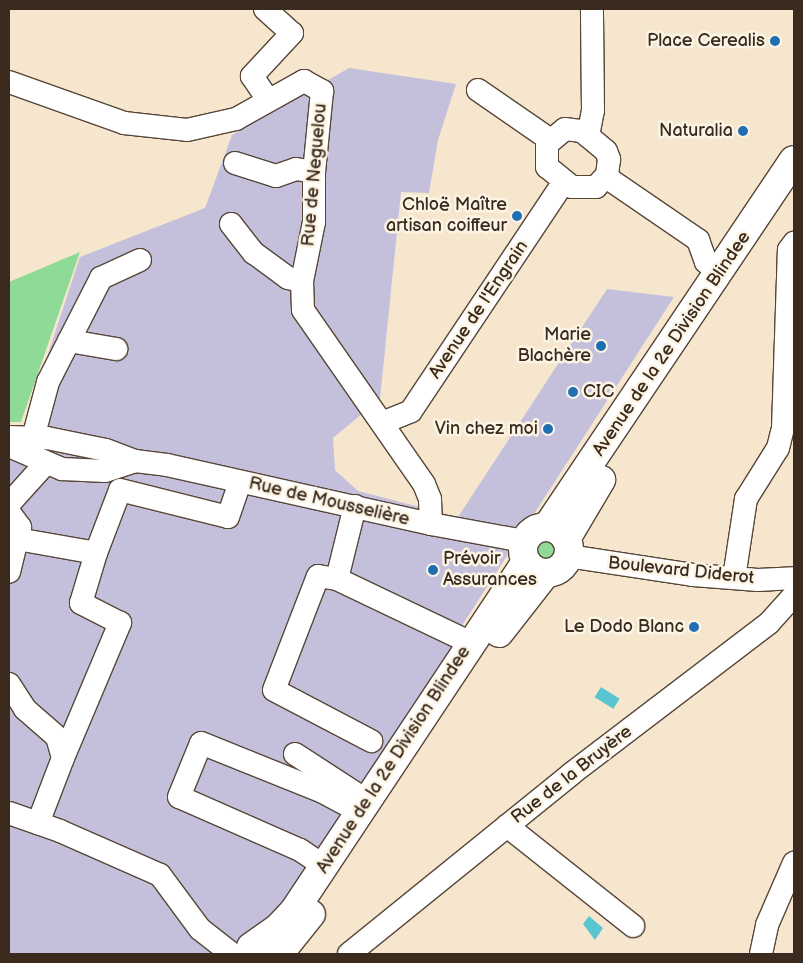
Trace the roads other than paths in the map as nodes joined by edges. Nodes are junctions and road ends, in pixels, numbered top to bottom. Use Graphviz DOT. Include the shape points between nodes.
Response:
graph roads {
  1 [pos="265,9"];
  2 [pos="592,9"];
  3 [pos="9,82"];
  4 [pos="478,90"];
  5 [pos="268,100"];
  6 [pos="588,136"];
  7 [pos="549,139"];
  8 [pos="794,160"];
  9 [pos="235,163"];
  10 [pos="314,172"];
  11 [pos="606,177"];
  12 [pos="564,182"];
  13 [pos="794,189"];
  14 [pos="230,224"];
  15 [pos="794,243"];
  16 [pos="140,260"];
  17 [pos="718,273"];
  18 [pos="302,280"];
  19 [pos="69,341"];
  20 [pos="116,349"];
  21 [pos="382,423"];
  22 [pos="9,437"];
  23 [pos="33,438"];
  24 [pos="9,446"];
  25 [pos="134,462"];
  26 [pos="45,464"];
  27 [pos="105,471"];
  28 [pos="240,482"];
  29 [pos="120,490"];
  30 [pos="9,504"];
  31 [pos="354,506"];
  32 [pos="9,512"];
  33 [pos="431,524"];
  34 [pos="17,540"];
  35 [pos="561,541"];
  36 [pos="96,553"];
  37 [pos="532,559"];
  38 [pos="9,572"];
  39 [pos="734,578"];
  40 [pos="794,578"];
  41 [pos="337,579"];
  42 [pos="794,595"];
  43 [pos="470,643"];
  44 [pos="9,684"];
  45 [pos="371,741"];
  46 [pos="295,754"];
  47 [pos="63,758"];
  48 [pos="365,807"];
  49 [pos="9,813"];
  50 [pos="38,823"];
  51 [pos="507,826"];
  52 [pos="794,863"];
  53 [pos="324,866"];
  54 [pos="633,926"];
  55 [pos="249,952"];
  56 [pos="279,954"];
  57 [pos="349,954"];
  58 [pos="761,954"];
  1 -- 5 [label="street" via="292,33 252,76"];
  2 -- 6 [label="street" via="592,110"];
  3 -- 5 [label="street, Rue de Neguelou" via="124,123 187,130 236,119"];
  4 -- 7 [label="street"];
  5 -- 10 [label="street, Rue de Neguelou" via="304,81 322,91"];
  6 -- 7 [label="street" via="566,129"];
  6 -- 11 [label="street" via="606,151 609,167"];
  7 -- 12 [label="street" via="544,152 547,167"];
  8 -- 17 [label="main road, Avenue de la 2e Division Blindee"];
  9 -- 10 [label="street" via="276,176 296,168"];
  10 -- 18 [label="street, Rue de Neguelou" via="314,222"];
  11 -- 12 [label="street" via="588,190"];
  11 -- 17 [label="street" via="698,240 706,262"];
  12 -- 21 [label="street, Avenue de l'Engrain" via="411,411"];
  13 -- 35 [label="main road, Avenue de la 2e Division Blindee" via="623,442"];
  14 -- 18 [label="street" via="254,253 288,278"];
  15 -- 39 [label="street" via="789,250 783,428 778,448 746,500"];
  16 -- 19 [label="street" via="101,278"];
  17 -- 35 [label="main road, Avenue de la 2e Division Blindee"];
  18 -- 21 [label="street, Rue de Neguelou" via="303,310"];
  19 -- 20 [label="street"];
  19 -- 23 [label="street" via="48,382"];
  21 -- 33 [label="street, Rue de Neguelou" via="424,484 430,499"];
  22 -- 23 [label="street, Rue de Mousselière"];
  23 -- 25 [label="street, Rue de Mousselière" via="106,450"];
  24 -- 26 [label="street, Rue de Mousselière"];
  25 -- 27 [label="street, Rue de Mousselière"];
  25 -- 28 [label="street, Rue de Mousselière" via="167,465"];
  26 -- 27 [label="street, Rue de Mousselière" via="62,469"];
  26 -- 30 [label="street"];
  27 -- 29 [label="street"];
  28 -- 29 [label="street" via="228,517"];
  28 -- 31 [label="street, Rue de Mousselière"];
  29 -- 36 [label="street"];
  31 -- 33 [label="street, Rue de Mousselière"];
  31 -- 41 [label="street"];
  32 -- 34 [label="street" via="20,527"];
  33 -- 37 [label="street, Rue de Mousselière"];
  34 -- 36 [label="street"];
  34 -- 38 [label="street"];
  35 -- 37 [label="main road" via="560,568"];
  35 -- 37 [label="main road" via="530,533"];
  35 -- 39 [label="street, Boulevard Diderot" via="651,570"];
  36 -- 47 [label="street" via="81,603 120,623"];
  37 -- 43 [label="main road, Avenue de la 2e Division Blindee"];
  37 -- 56 [label="main road, Avenue de la 2e Division Blindee" via="488,647 302,927"];
  39 -- 40 [label="street, Boulevard Diderot"];
  41 -- 43 [label="street"];
  41 -- 45 [label="street" via="318,576 274,690"];
  42 -- 51 [label="street, Rue de la Bruyère" via="770,623"];
  43 -- 48 [label="main road, Avenue de la 2e Division Blindee"];
  44 -- 47 [label="street" via="25,709 57,737"];
  46 -- 48 [label="street"];
  47 -- 50 [label="street"];
  48 -- 53 [label="main road, Avenue de la 2e Division Blindee"];
  48 -- 53 [label="street" via="201,743 179,797 300,850"];
  49 -- 50 [label="street"];
  50 -- 55 [label="street" via="160,875 200,929"];
  51 -- 54 [label="street"];
  51 -- 57 [label="street, Rue de la Bruyère"];
  52 -- 58 [label="street" via="767,925"];
  53 -- 55 [label="main road, Avenue de la 2e Division Blindee" via="290,916"];
}
